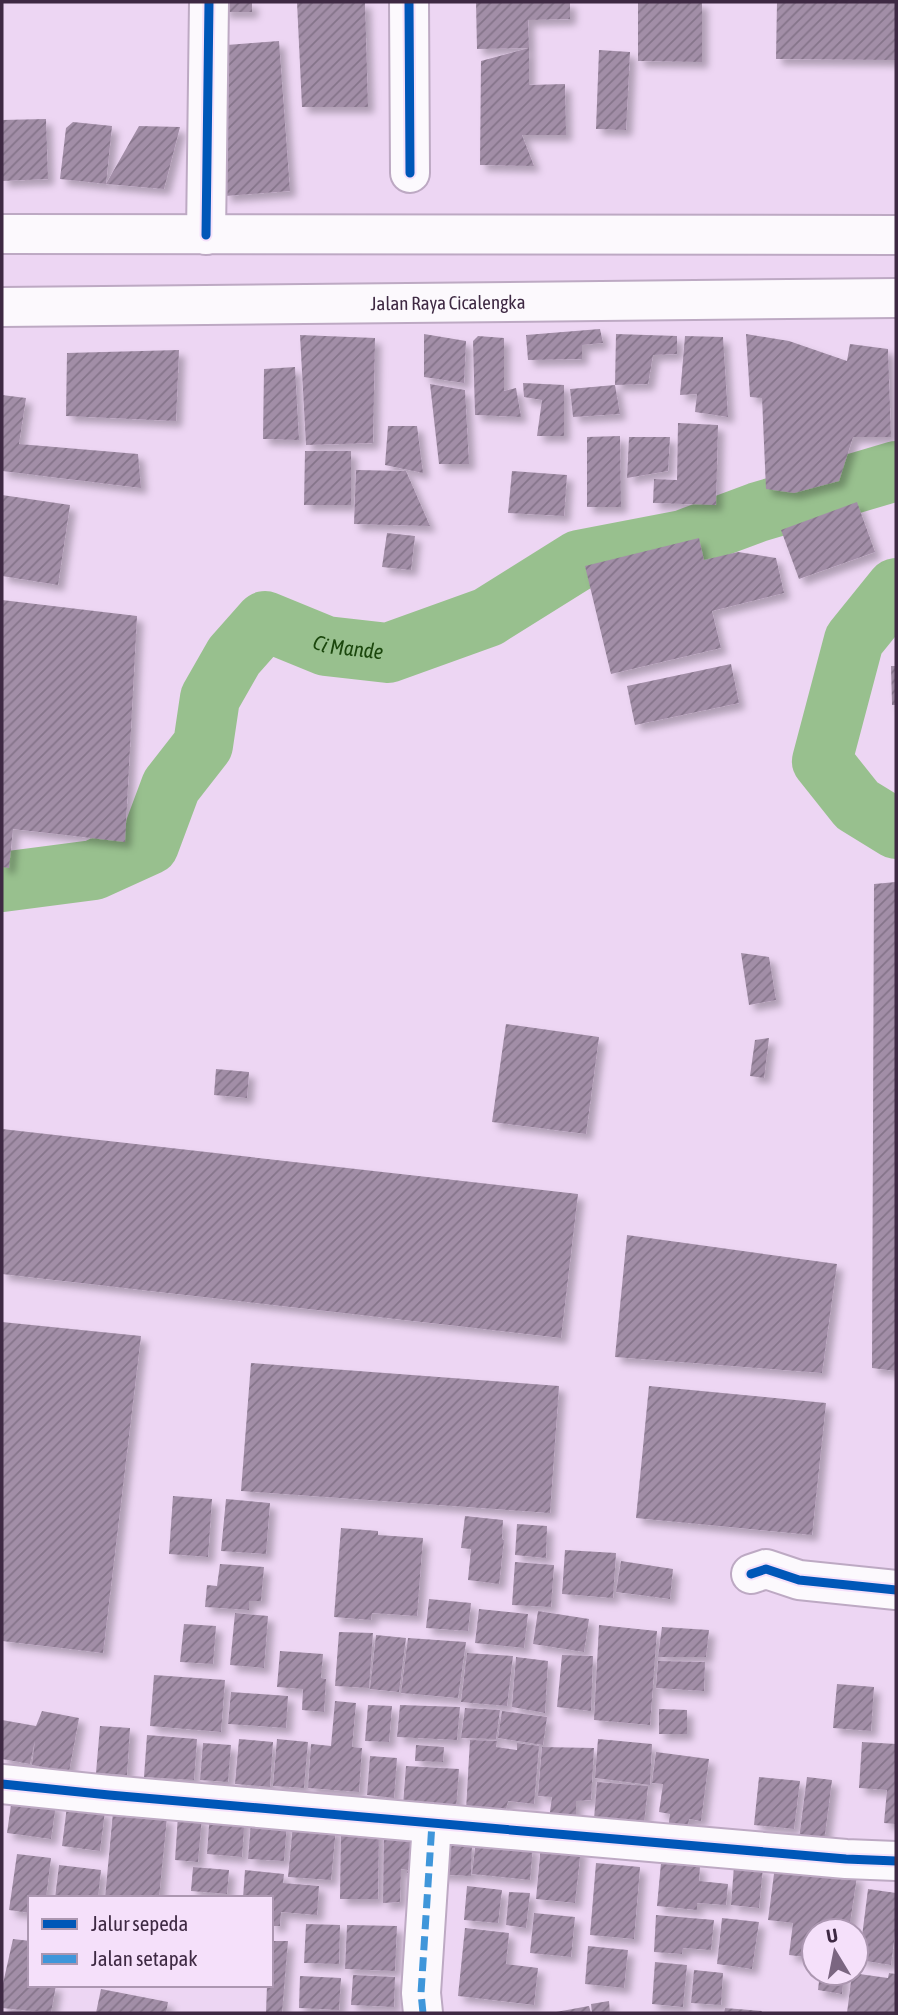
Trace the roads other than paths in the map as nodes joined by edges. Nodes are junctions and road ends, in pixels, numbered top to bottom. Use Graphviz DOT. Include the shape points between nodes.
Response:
graph roads {
  1 [pos="209,2"];
  2 [pos="409,2"];
  3 [pos="410,173"];
  4 [pos="2,234"];
  5 [pos="206,235"];
  6 [pos="896,236"];
  7 [pos="896,298"];
  8 [pos="2,307"];
  9 [pos="751,1574"];
  10 [pos="896,1590"];
  11 [pos="2,1784"];
  12 [pos="432,1823"];
  13 [pos="896,1861"];
  14 [pos="423,2013"];
  1 -- 5 [label="main road"];
  2 -- 3 [label="main road"];
  4 -- 5 [label="main road"];
  5 -- 6 [label="main road"];
  7 -- 8 [label="main road, Jalan Raya Cicalengka"];
  9 -- 10 [label="main road" via="766,1569 799,1580"];
  11 -- 12 [label="main road"];
  12 -- 13 [label="main road"];
  12 -- 14 [label="main road"];
}
